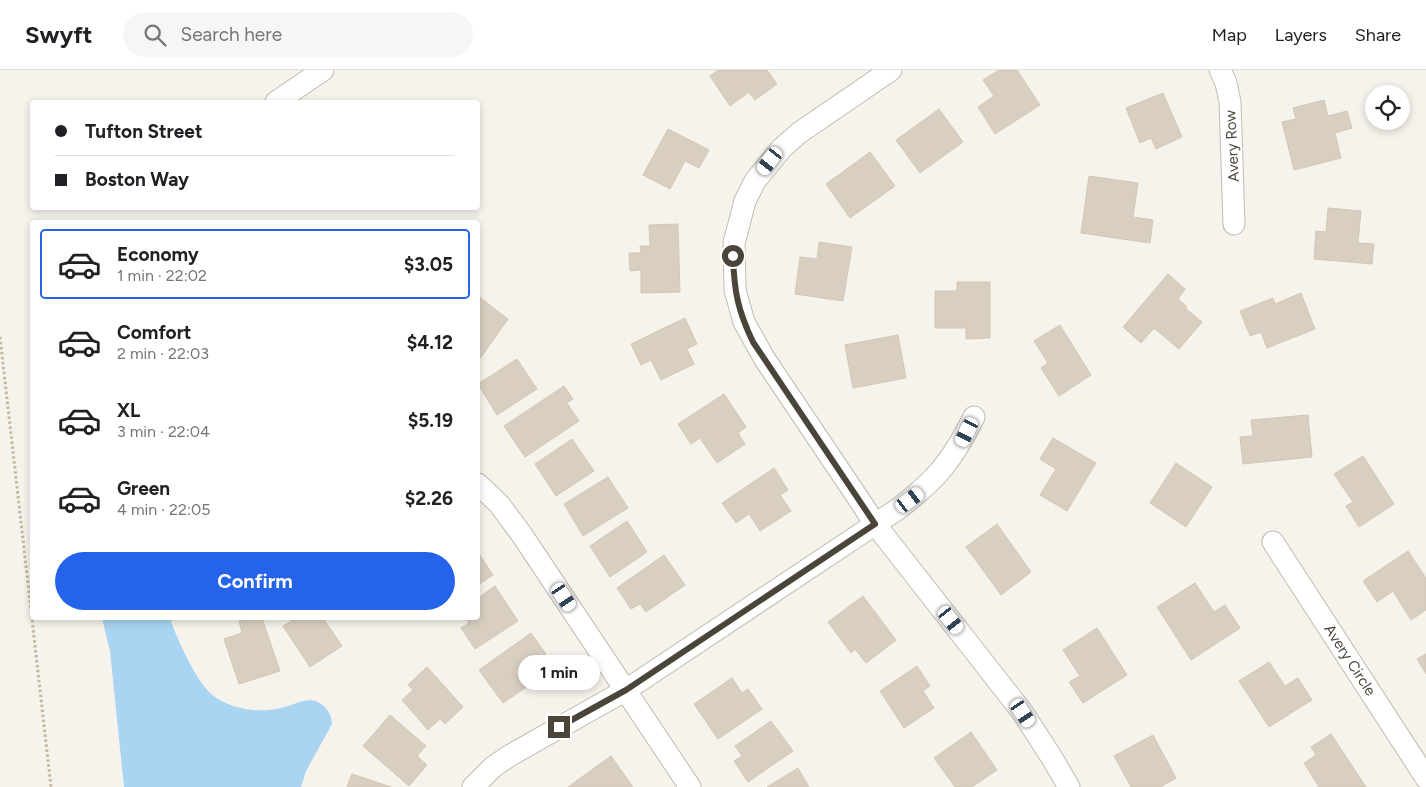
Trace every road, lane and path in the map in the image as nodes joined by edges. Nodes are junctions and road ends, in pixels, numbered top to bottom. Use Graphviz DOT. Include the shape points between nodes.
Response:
graph roads {
  1 [pos="323,70"];
  2 [pos="891,70"];
  3 [pos="1220,70"];
  4 [pos="279,100"];
  5 [pos="1234,224"];
  6 [pos="0,337"];
  7 [pos="974,418"];
  8 [pos="480,486"];
  9 [pos="875,524"];
  10 [pos="1273,542"];
  11 [pos="30,602"];
  12 [pos="32,620"];
  13 [pos="626,690"];
  14 [pos="1426,778"];
  15 [pos="51,787"];
  16 [pos="473,787"];
  17 [pos="690,787"];
  18 [pos="1069,787"];
  1 -- 4 [label="street"];
  2 -- 9 [label="street" via="799,133 770,161 745,201 735,235 733,256 739,310 753,342"];
  3 -- 5 [label="street, Avery Row" via="1230,102"];
  6 -- 11 [label="path"];
  7 -- 9 [label="street" via="959,447 939,474 922,491"];
  8 -- 13 [label="street" via="499,504 522,535"];
  9 -- 13 [label="street"];
  9 -- 18 [label="street" via="1023,713"];
  10 -- 14 [label="street, Avery Circle"];
  12 -- 15 [label="path"];
  13 -- 16 [label="street" via="509,756"];
  13 -- 17 [label="street"];
}
